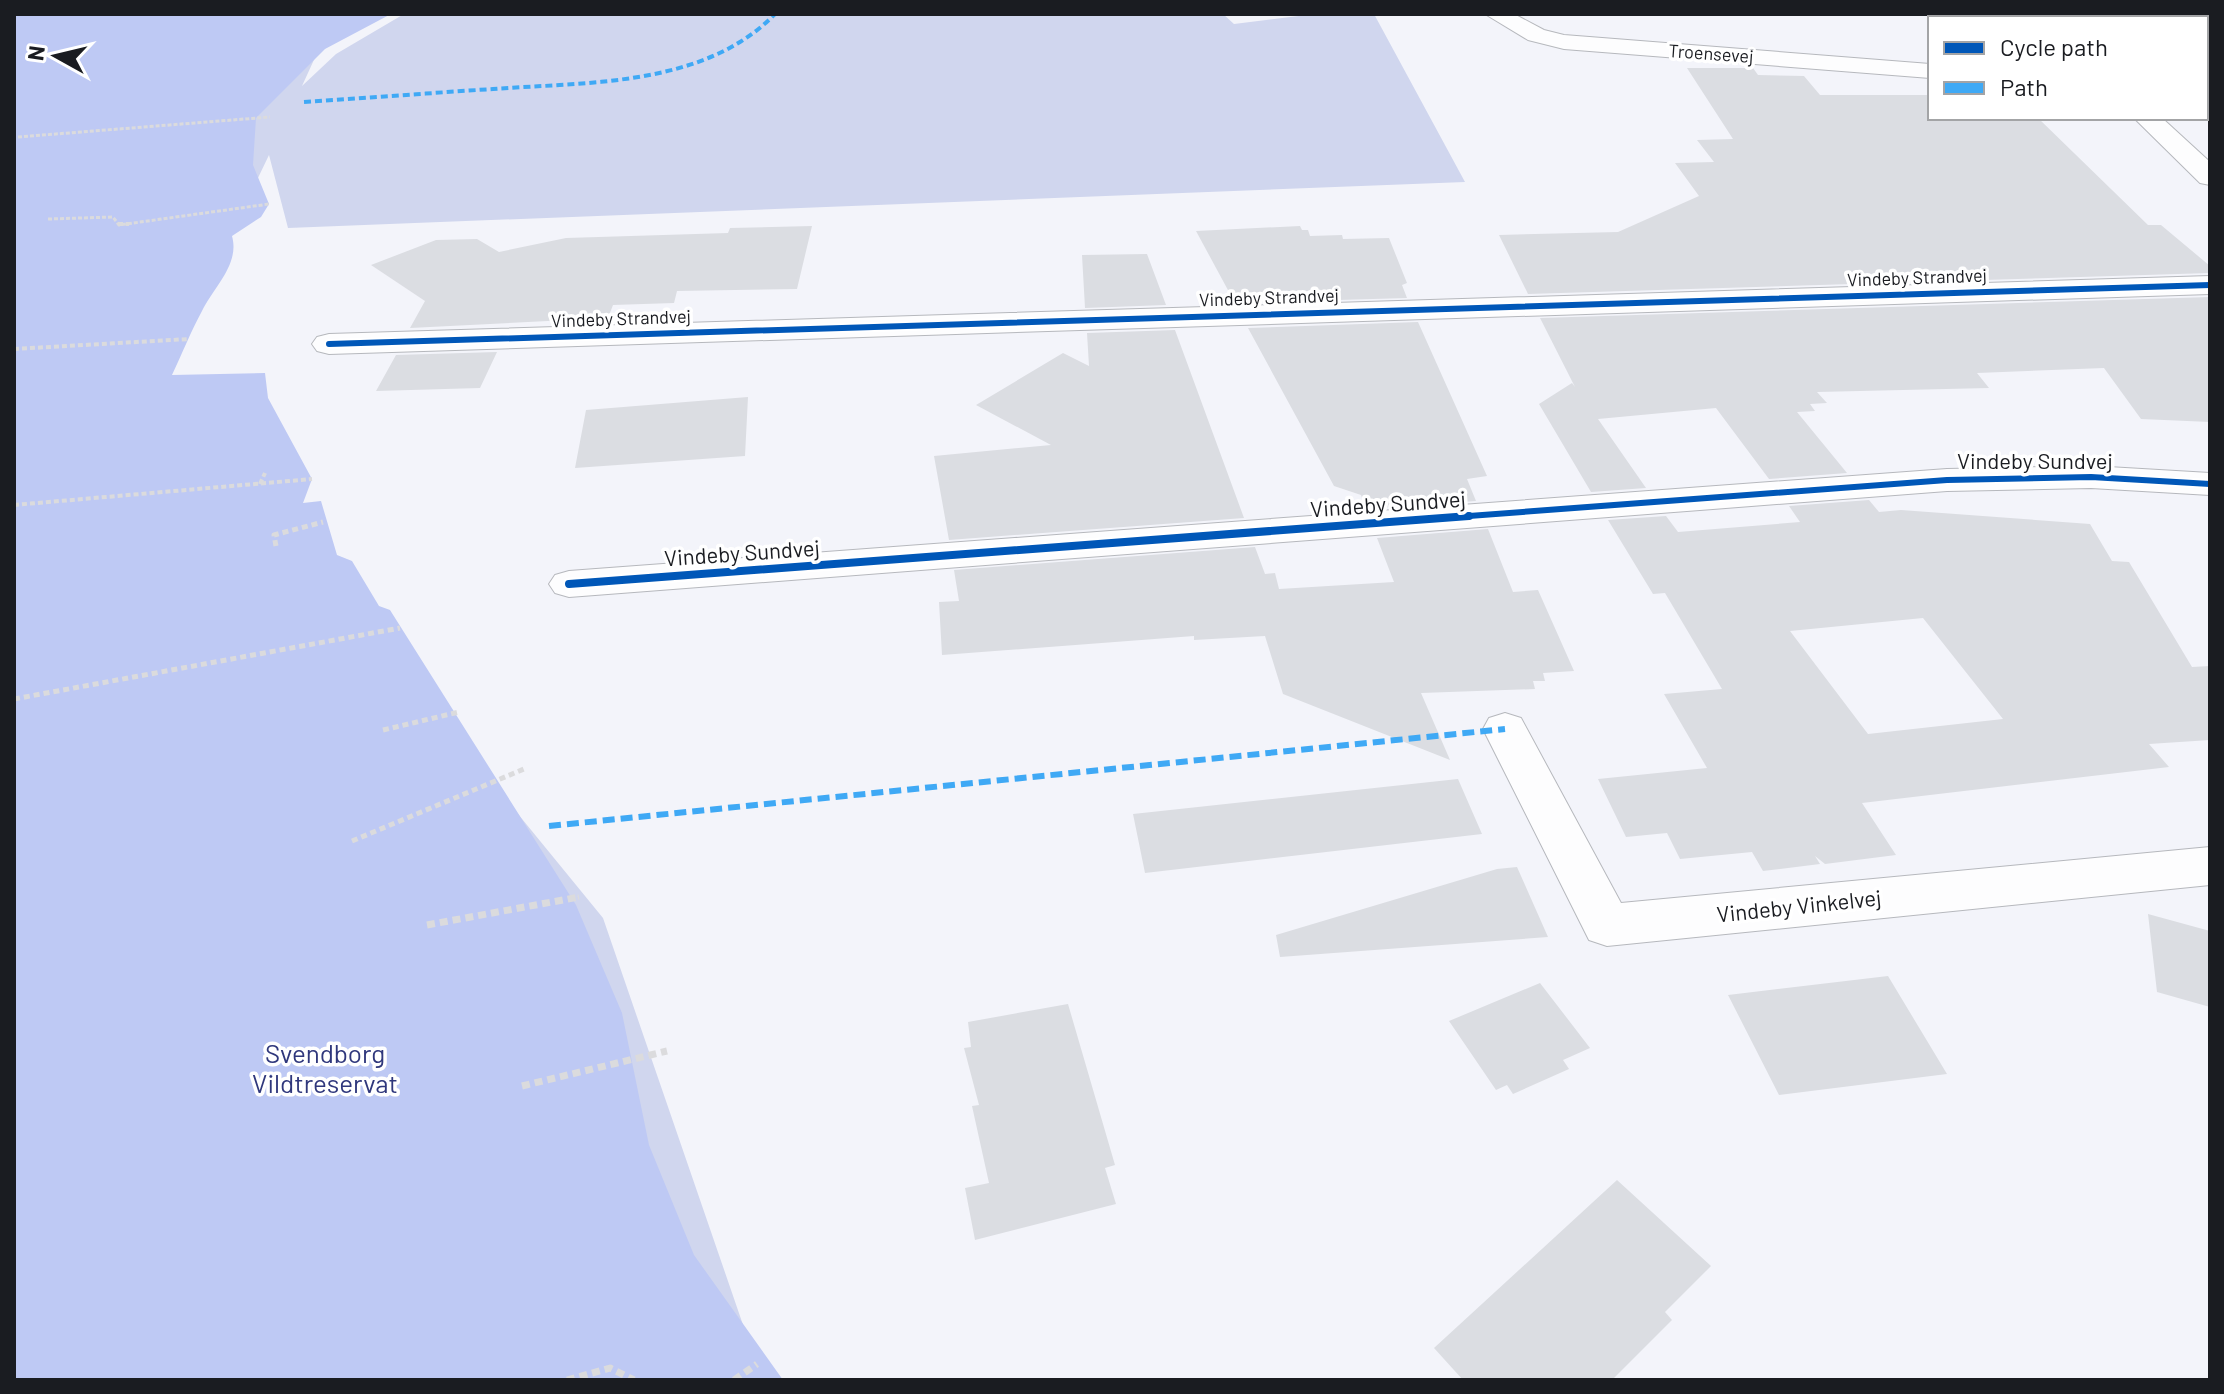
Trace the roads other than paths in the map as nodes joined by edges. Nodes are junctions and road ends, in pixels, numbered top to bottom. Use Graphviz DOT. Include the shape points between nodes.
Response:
graph roads {
  1 [pos="1497,14"];
  2 [pos="1928,71"];
  3 [pos="2149,120"];
  4 [pos="2210,177"];
  5 [pos="2210,285"];
  6 [pos="329,344"];
  7 [pos="2210,484"];
  8 [pos="569,584"];
  9 [pos="1505,729"];
  10 [pos="2210,866"];
  1 -- 2 [label="street, Troensevej" via="1536,35 1564,42"];
  3 -- 4 [label="street"];
  5 -- 6 [label="street, Vindeby Strandvej"];
  7 -- 8 [label="street, Vindeby Sundvej" via="2091,477 1947,480"];
  9 -- 10 [label="street, Vindeby Vinkelvej" via="1607,925"];
}
